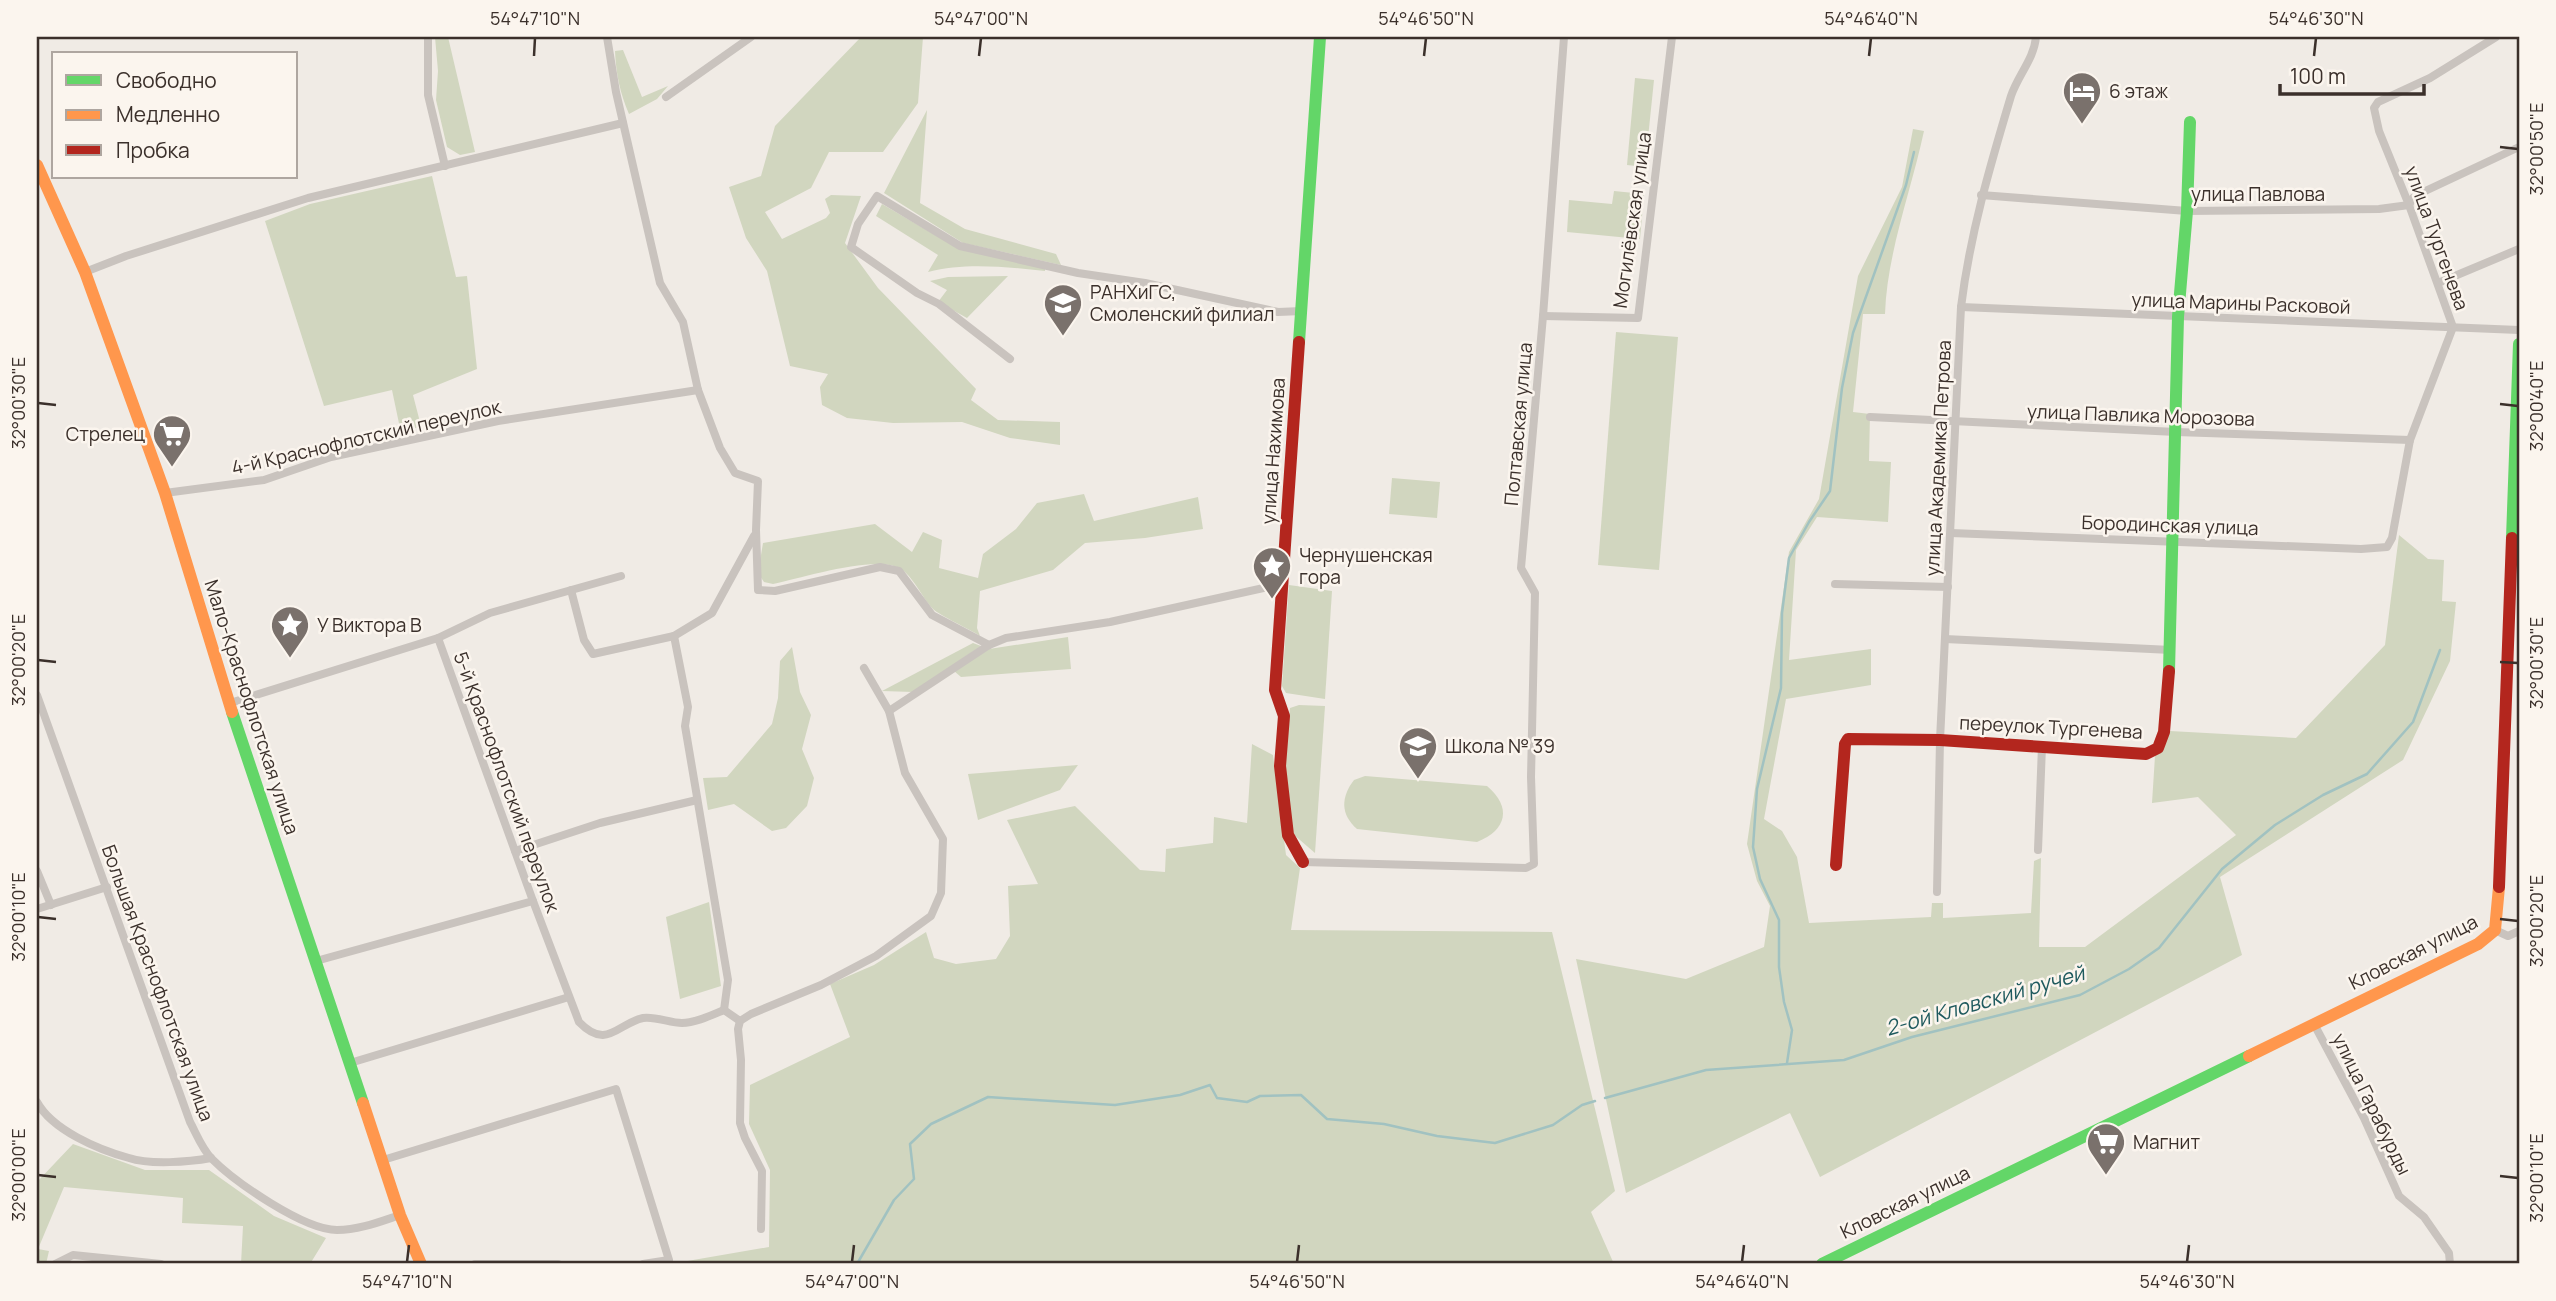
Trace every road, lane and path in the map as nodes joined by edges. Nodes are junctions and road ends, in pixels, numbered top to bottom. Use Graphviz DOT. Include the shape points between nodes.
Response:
graph roads {
  1 [pos="428,37"];
  2 [pos="607,37"];
  3 [pos="751,37"];
  4 [pos="1320,37"];
  5 [pos="1564,37"];
  6 [pos="1672,37"];
  7 [pos="2036,37"];
  8 [pos="2496,37"];
  9 [pos="666,97"];
  10 [pos="2190,122"];
  11 [pos="623,123"];
  12 [pos="2519,147"];
  13 [pos="37,165"];
  14 [pos="445,166"];
  15 [pos="42,192"];
  16 [pos="1982,194"];
  17 [pos="2409,205"];
  18 [pos="2187,211"];
  19 [pos="2519,249"];
  20 [pos="85,272"];
  21 [pos="2438,283"];
  22 [pos="1961,307"];
  23 [pos="1302,311"];
  24 [pos="1543,316"];
  25 [pos="2178,317"];
  26 [pos="2453,327"];
  27 [pos="2519,330"];
  28 [pos="2519,345"];
  29 [pos="1010,359"];
  30 [pos="698,390"];
  31 [pos="1870,417"];
  32 [pos="1956,423"];
  33 [pos="2176,432"];
  34 [pos="2410,440"];
  35 [pos="165,494"];
  36 [pos="755,530"];
  37 [pos="1951,533"];
  38 [pos="2173,540"];
  39 [pos="2387,547"];
  40 [pos="621,576"];
  41 [pos="1282,584"];
  42 [pos="1835,584"];
  43 [pos="1948,587"];
  44 [pos="570,590"];
  45 [pos="674,636"];
  46 [pos="438,638"];
  47 [pos="1945,639"];
  48 [pos="989,645"];
  49 [pos="2171,650"];
  50 [pos="864,668"];
  51 [pos="37,695"];
  52 [pos="230,703"];
  53 [pos="889,712"];
  54 [pos="1940,740"];
  55 [pos="2042,746"];
  56 [pos="697,800"];
  57 [pos="2038,850"];
  58 [pos="515,851"];
  59 [pos="1303,862"];
  60 [pos="1836,865"];
  61 [pos="37,871"];
  62 [pos="107,887"];
  63 [pos="1937,892"];
  64 [pos="533,901"];
  65 [pos="51,905"];
  66 [pos="37,909"];
  67 [pos="2495,930"];
  68 [pos="2519,931"];
  69 [pos="316,961"];
  70 [pos="569,997"];
  71 [pos="724,1010"];
  72 [pos="740,1021"];
  73 [pos="2314,1024"];
  74 [pos="350,1063"];
  75 [pos="37,1102"];
  76 [pos="211,1158"];
  77 [pos="383,1160"];
  78 [pos="400,1215"];
  79 [pos="761,1229"];
  80 [pos="55,1264"];
  81 [pos="161,1264"];
  82 [pos="421,1264"];
  83 [pos="475,1264"];
  84 [pos="558,1264"];
  85 [pos="643,1264"];
  86 [pos="1822,1264"];
  87 [pos="2450,1264"];
  1 -- 14 [label="street" via="428,95"];
  2 -- 11 [label="street"];
  3 -- 9 [label="street"];
  4 -- 23 [label="street, улица Нахимова"];
  5 -- 24 [label="street, Полтавская улица"];
  6 -- 24 [label="street, Могилёвская улица" via="1638,318"];
  7 -- 16 [label="street, улица Академика Петрова" via="2031,57 2014,86"];
  8 -- 17 [label="street, улица Тургенева" via="2374,108"];
  10 -- 18 [label="street"];
  11 -- 14 [label="street"];
  11 -- 30 [label="street" via="660,284 683,322"];
  12 -- 17 [label="street, улица Павлова" via="2421,193"];
  13 -- 15 [label="street, Мало-Краснофлотская улица"];
  14 -- 20 [label="street" via="308,198"];
  15 -- 20 [label="street, Мало-Краснофлотская улица"];
  16 -- 18 [label="street, улица Павлова"];
  16 -- 22 [label="street, улица Академика Петрова"];
  17 -- 18 [label="street, улица Павлова"];
  17 -- 21 [label="street, улица Тургенева"];
  18 -- 25 [label="street"];
  19 -- 21 [label="street"];
  20 -- 35 [label="street, Мало-Краснофлотская улица"];
  21 -- 26 [label="street, улица Тургенева"];
  22 -- 25 [label="street, улица Марины Расковой"];
  22 -- 32 [label="street, улица Академика Петрова"];
  23 -- 29 [label="street" via="1278,313 960,246 877,196 858,225 851,247 939,304"];
  23 -- 41 [label="street, улица Нахимова"];
  24 -- 59 [label="street, Полтавская улица" via="1521,568 1535,593 1534,864 1526,868"];
  25 -- 26 [label="street, улица Марины Расковой"];
  25 -- 33 [label="street"];
  26 -- 27 [label="street, улица Марины Расковой"];
  26 -- 34 [label="street, улица Тургенева"];
  28 -- 67 [label="street, Кловская улица"];
  30 -- 35 [label="street, 4-й Краснофлотский переулок" via="498,421 331,457 264,480"];
  30 -- 36 [label="street" via="720,449 735,473 758,481"];
  31 -- 32 [label="street, улица Павлика Морозова"];
  32 -- 33 [label="street, улица Павлика Морозова"];
  32 -- 37 [label="street, улица Академика Петрова"];
  33 -- 34 [label="street, улица Павлика Морозова"];
  33 -- 38 [label="street"];
  34 -- 39 [label="street, улица Тургенева"];
  35 -- 52 [label="street, Мало-Краснофлотская улица"];
  36 -- 45 [label="street" via="712,613"];
  36 -- 48 [label="street" via="758,590 775,591 880,567 899,571 932,615"];
  37 -- 38 [label="street, Бородинская улица"];
  37 -- 43 [label="street, улица Академика Петрова"];
  38 -- 39 [label="street, Бородинская улица"];
  38 -- 49 [label="street"];
  40 -- 44 [label="street"];
  41 -- 48 [label="street"];
  41 -- 59 [label="street, улица Нахимова" via="1275,690 1284,716 1280,766 1288,835"];
  42 -- 43 [label="street"];
  43 -- 47 [label="street, улица Академика Петрова"];
  44 -- 45 [label="street" via="584,640 593,654"];
  44 -- 46 [label="street" via="490,613"];
  45 -- 56 [label="street" via="688,707 685,726"];
  46 -- 52 [label="street, 5-й Краснофлотский переулок"];
  46 -- 58 [label="street, 5-й Краснофлотский переулок"];
  47 -- 49 [label="street"];
  47 -- 54 [label="street, улица Академика Петрова"];
  48 -- 53 [label="street"];
  49 -- 55 [label="street, переулок Тургенева" via="2164,732 2158,748 2146,754"];
  50 -- 53 [label="street"];
  51 -- 62 [label="street, Большая Краснофлотская улица"];
  52 -- 69 [label="street, Мало-Краснофлотская улица"];
  53 -- 72 [label="street" via="905,773 943,839 941,893 931,916 876,956"];
  54 -- 55 [label="street, переулок Тургенева"];
  54 -- 60 [label="street, переулок Тургенева" via="1848,739"];
  54 -- 63 [label="street, улица Академика Петрова"];
  55 -- 57 [label="street"];
  56 -- 58 [label="street" via="600,823"];
  56 -- 71 [label="street" via="728,980"];
  58 -- 64 [label="street, 5-й Краснофлотский переулок"];
  61 -- 65 [label="street"];
  62 -- 65 [label="street"];
  62 -- 76 [label="street, Большая Краснофлотская улица" via="190,1122"];
  64 -- 69 [label="street"];
  64 -- 70 [label="street, 5-й Краснофлотский переулок"];
  65 -- 66 [label="street"];
  67 -- 68 [label="street" via="2508,936"];
  67 -- 73 [label="street, Кловская улица" via="2478,944"];
  69 -- 74 [label="street, Мало-Краснофлотская улица"];
  70 -- 71 [label="street, 5-й Краснофлотский переулок" via="579,1022 589,1033 602,1035 644,1018 685,1023"];
  70 -- 74 [label="street"];
  71 -- 72 [label="street"];
  72 -- 79 [label="street" via="740,1123 762,1171"];
  73 -- 86 [label="street, Кловская улица"];
  73 -- 87 [label="street, улица Гарабурды" via="2399,1196 2424,1217 2449,1253"];
  74 -- 77 [label="street, Мало-Краснофлотская улица"];
  75 -- 76 [label="street" via="68,1133 130,1159 190,1162"];
  76 -- 78 [label="street, Большая Краснофлотская улица" via="273,1206 310,1224 335,1230 366,1227"];
  77 -- 78 [label="street, Мало-Краснофлотская улица"];
  77 -- 85 [label="street" via="616,1089 669,1260"];
  78 -- 82 [label="street, Мало-Краснофлотская улица"];
  80 -- 81 [label="street" via="73,1255"];
  83 -- 84 [label="street"];
}
